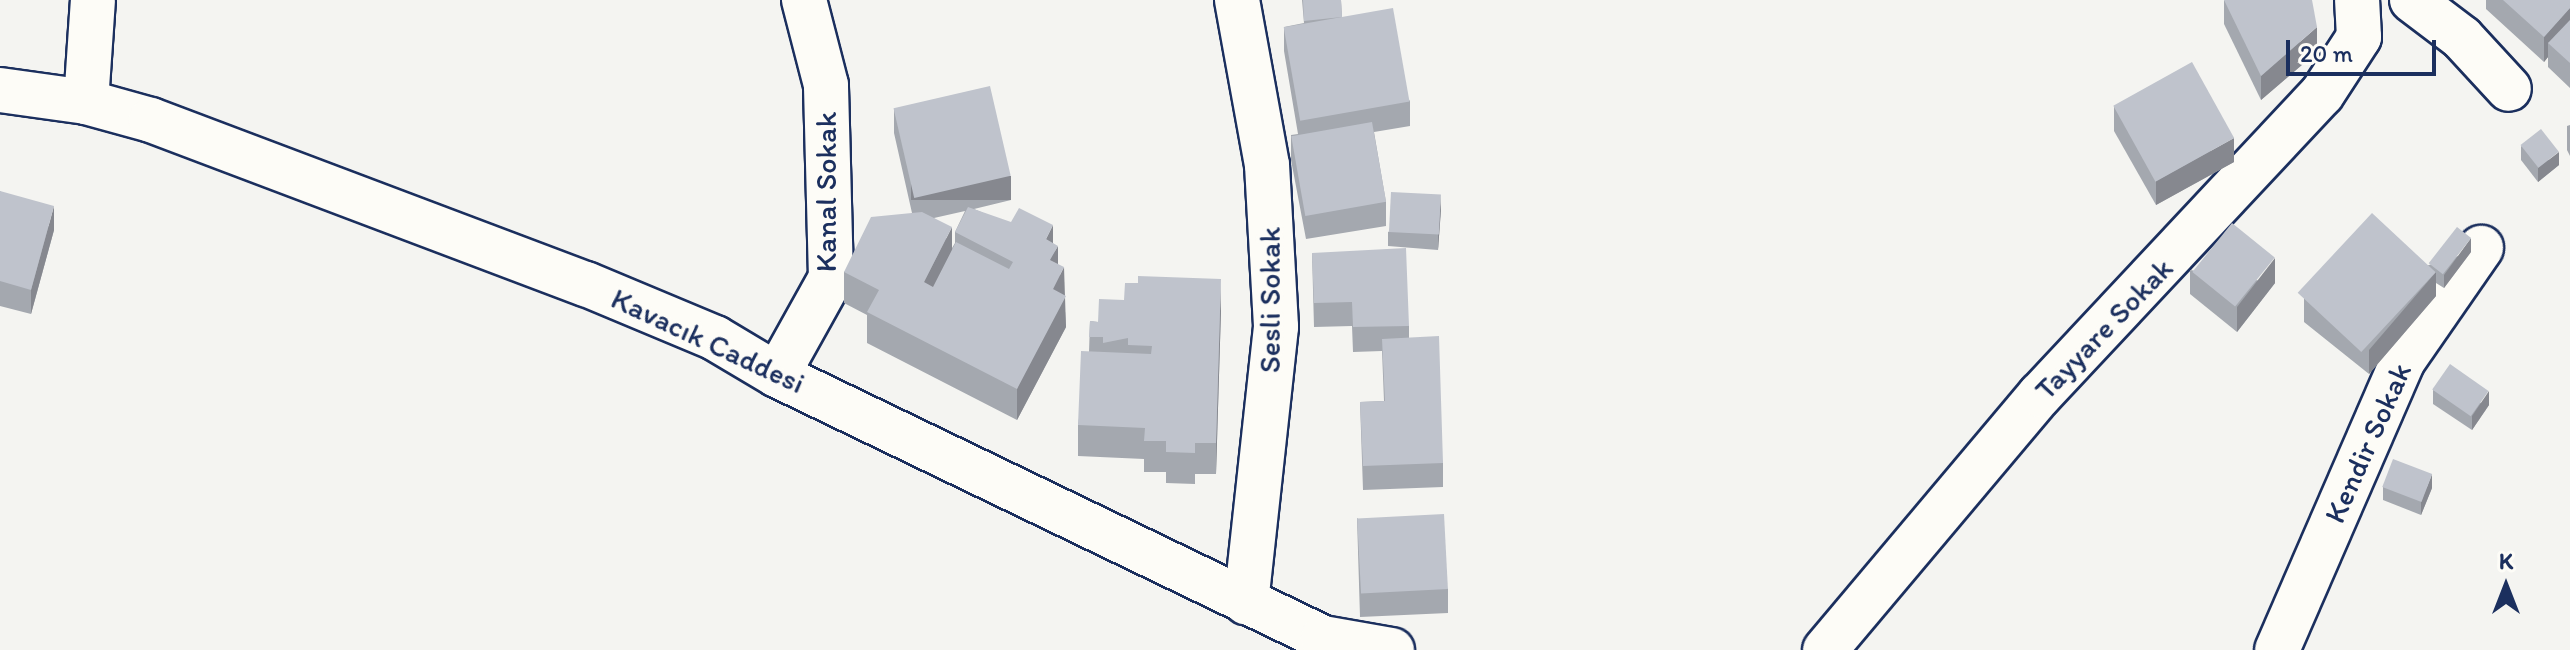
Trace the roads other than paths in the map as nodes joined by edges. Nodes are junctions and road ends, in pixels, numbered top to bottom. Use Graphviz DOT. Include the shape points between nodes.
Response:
graph roads {
  1 [pos="93,0"];
  2 [pos="804,0"];
  3 [pos="1237,0"];
  4 [pos="2357,0"];
  5 [pos="2412,0"];
  6 [pos="2509,89"];
  7 [pos="0,90"];
  8 [pos="86,102"];
  9 [pos="2481,248"];
  10 [pos="777,375"];
  11 [pos="1246,602"];
  12 [pos="1392,650"];
  13 [pos="1825,650"];
  14 [pos="2277,650"];
  1 -- 8 [label="street"];
  2 -- 10 [label="street, Kanal Sokak" via="826,85 831,278"];
  3 -- 11 [label="street, Sesli Sokak" via="1267,165 1276,327"];
  4 -- 13 [label="street, Tayyare Sokak" via="2359,37 2322,94 2040,395"];
  5 -- 6 [label="street" via="2462,38"];
  7 -- 8 [label="street, Kavacık Caddesi"];
  8 -- 10 [label="street, Kavacık Caddesi" via="166,125 572,279 715,338"];
  9 -- 14 [label="street, Kendir Sokak" via="2402,362"];
  10 -- 11 [label="street, Kavacık Caddesi"];
  11 -- 12 [label="street, Kavacık Caddesi" via="1323,638"];
}
